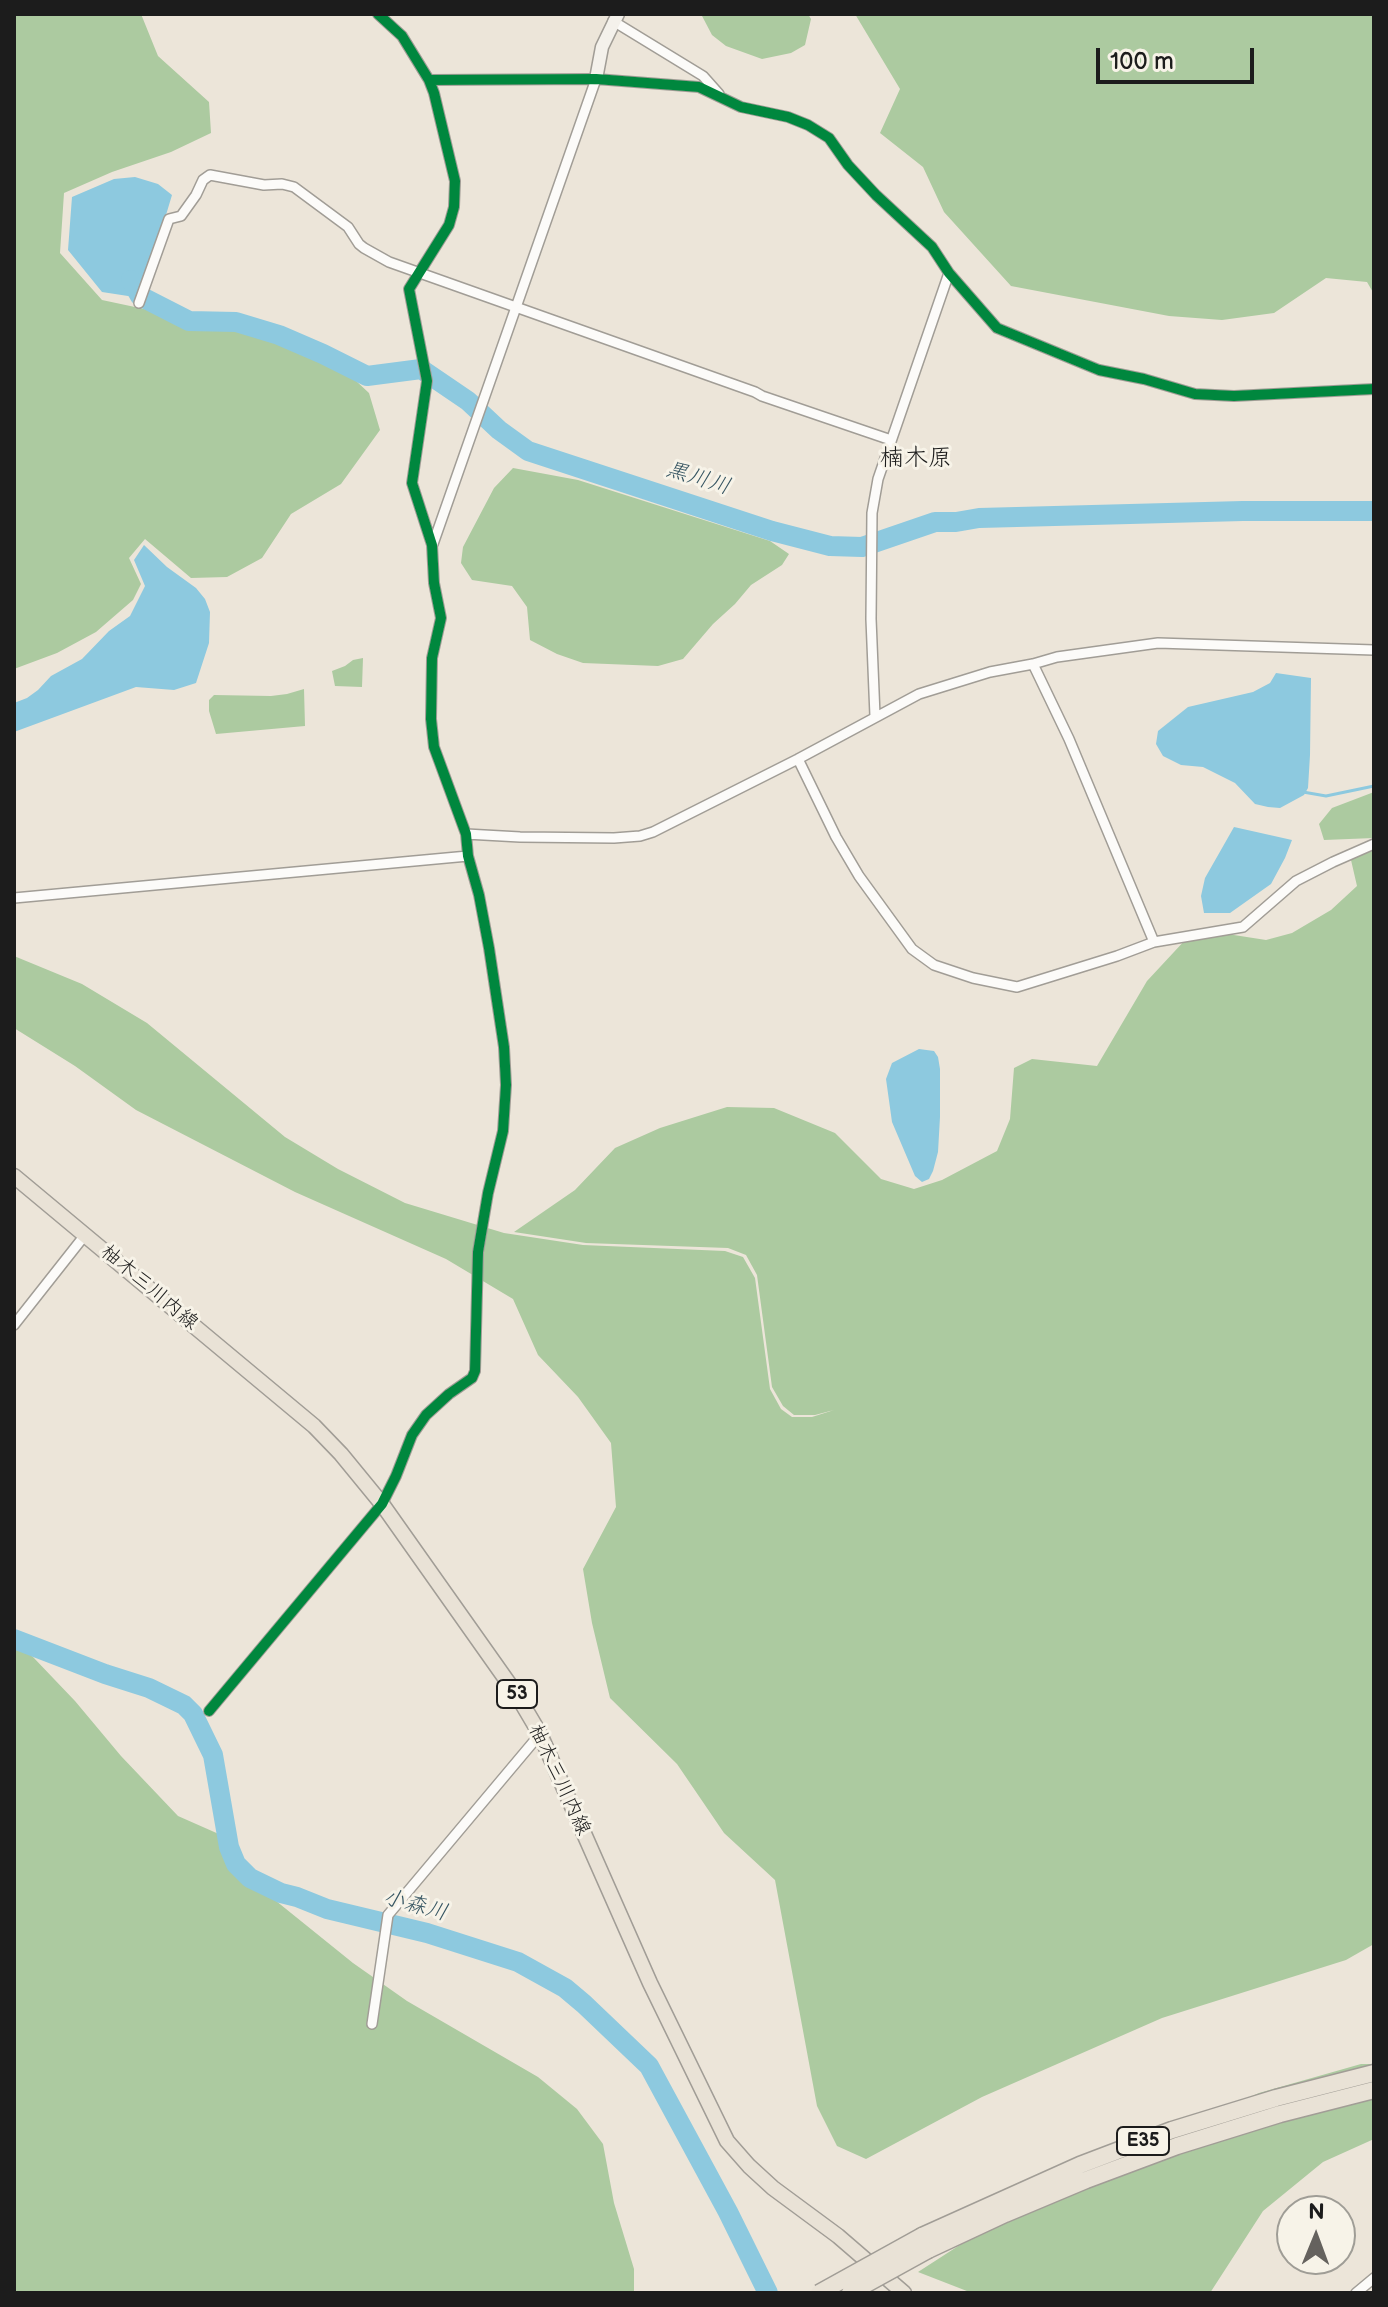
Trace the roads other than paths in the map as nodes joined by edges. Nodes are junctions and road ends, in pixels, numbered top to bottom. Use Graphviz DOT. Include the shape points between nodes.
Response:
graph roads {
  1 [pos="378,14"];
  2 [pos="615,18"];
  3 [pos="596,79"];
  4 [pos="429,80"];
  5 [pos="724,99"];
  6 [pos="420,272"];
  7 [pos="949,273"];
  8 [pos="139,303"];
  9 [pos="516,307"];
  10 [pos="1374,389"];
  11 [pos="891,440"];
  12 [pos="432,545"];
  13 [pos="1374,650"];
  14 [pos="1033,664"];
  15 [pos="875,716"];
  16 [pos="798,759"];
  17 [pos="466,834"];
  18 [pos="1374,844"];
  19 [pos="468,856"];
  20 [pos="14,898"];
  21 [pos="1154,942"];
  22 [pos="14,1176"];
  23 [pos="85,1235"];
  24 [pos="14,1325"];
  25 [pos="382,1504"];
  26 [pos="209,1711"];
  27 [pos="540,1734"];
  28 [pos="372,2024"];
  29 [pos="1374,2073"];
  30 [pos="1374,2090"];
  31 [pos="925,2243"];
  32 [pos="1374,2278"];
  33 [pos="819,2293"];
  34 [pos="850,2293"];
  35 [pos="904,2293"];
  36 [pos="1356,2293"];
  1 -- 4 [label="street" via="402,36"];
  2 -- 3 [label="street"];
  2 -- 5 [label="street" via="703,76"];
  3 -- 4 [label="street"];
  3 -- 5 [label="street" via="699,87"];
  3 -- 9 [label="street"];
  4 -- 6 [label="street" via="455,181 454,207"];
  5 -- 7 [label="street" via="788,117 829,138 876,195 932,247"];
  6 -- 8 [label="street" via="364,248 348,227 294,187 210,175 181,216 169,219"];
  6 -- 9 [label="street"];
  6 -- 12 [label="street" via="409,289 427,381 412,483"];
  7 -- 10 [label="street" via="997,328 1099,370 1195,394"];
  7 -- 11 [label="street"];
  9 -- 11 [label="street"];
  9 -- 12 [label="street"];
  11 -- 15 [label="street" via="872,513"];
  12 -- 17 [label="street" via="441,618 432,658 434,747"];
  13 -- 14 [label="street" via="1158,643"];
  14 -- 15 [label="street" via="919,694"];
  14 -- 21 [label="street"];
  15 -- 16 [label="street"];
  16 -- 17 [label="street" via="640,836"];
  16 -- 21 [label="street" via="859,876 912,949 934,965 1017,987"];
  17 -- 19 [label="street"];
  18 -- 21 [label="street" via="1296,881 1243,927"];
  19 -- 20 [label="street"];
  19 -- 25 [label="street" via="489,948 506,1085 503,1131 478,1252 475,1371 426,1415 412,1435"];
  22 -- 23 [label="main road, 柚木三川内線 / 53"];
  23 -- 24 [label="street"];
  23 -- 25 [label="main road, 柚木三川内線 / 53" via="314,1426"];
  25 -- 26 [label="street"];
  25 -- 27 [label="main road, 柚木三川内線 / 53"];
  27 -- 28 [label="street" via="388,1915"];
  27 -- 35 [label="main road, 柚木三川内線 / 53" via="650,1983 727,2141 773,2188"];
  29 -- 31 [label="highway, E35" via="1172,2130 1080,2165"];
  30 -- 31 [label="highway, E35" via="1177,2146"];
  31 -- 33 [label="highway, E35, bridge"];
  31 -- 34 [label="highway, E35, bridge"];
  32 -- 36 [label="street"];
}
